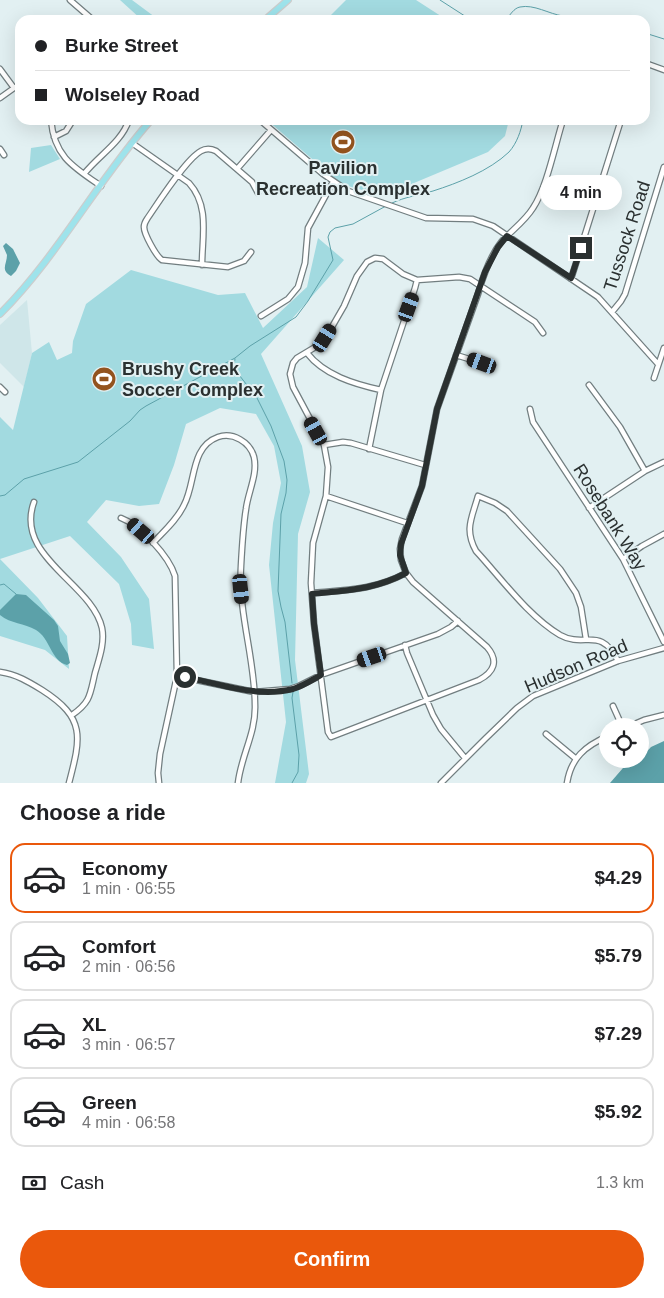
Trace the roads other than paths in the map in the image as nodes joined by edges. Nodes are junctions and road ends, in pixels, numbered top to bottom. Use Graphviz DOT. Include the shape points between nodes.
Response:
graph roads {
  1 [pos="70,0"];
  2 [pos="288,0"];
  3 [pos="87,15"];
  4 [pos="271,15"];
  5 [pos="650,65"];
  6 [pos="0,69"];
  7 [pos="664,70"];
  8 [pos="14,88"];
  9 [pos="0,98"];
  10 [pos="52,125"];
  11 [pos="70,125"];
  12 [pos="125,125"];
  13 [pos="147,125"];
  14 [pos="266,125"];
  15 [pos="561,125"];
  16 [pos="619,125"];
  17 [pos="271,130"];
  18 [pos="54,137"];
  19 [pos="132,143"];
  20 [pos="0,150"];
  21 [pos="4,155"];
  22 [pos="664,167"];
  23 [pos="237,169"];
  24 [pos="84,174"];
  25 [pos="178,175"];
  26 [pos="333,182"];
  27 [pos="101,186"];
  28 [pos="258,193"];
  29 [pos="507,236"];
  30 [pos="251,252"];
  31 [pos="202,265"];
  32 [pos="571,278"];
  33 [pos="417,280"];
  34 [pos="481,285"];
  35 [pos="612,312"];
  36 [pos="0,314"];
  37 [pos="261,316"];
  38 [pos="543,332"];
  39 [pos="664,348"];
  40 [pos="307,353"];
  41 [pos="456,356"];
  42 [pos="482,363"];
  43 [pos="658,364"];
  44 [pos="654,378"];
  45 [pos="589,385"];
  46 [pos="0,386"];
  47 [pos="381,390"];
  48 [pos="5,392"];
  49 [pos="530,409"];
  50 [pos="324,444"];
  51 [pos="369,449"];
  52 [pos="664,462"];
  53 [pos="425,465"];
  54 [pos="645,471"];
  55 [pos="326,496"];
  56 [pos="34,502"];
  57 [pos="590,508"];
  58 [pos="121,518"];
  59 [pos="408,523"];
  60 [pos="664,534"];
  61 [pos="152,543"];
  62 [pos="623,559"];
  63 [pos="406,573"];
  64 [pos="312,594"];
  65 [pos="458,620"];
  66 [pos="586,639"];
  67 [pos="664,642"];
  68 [pos="405,645"];
  69 [pos="664,648"];
  70 [pos="618,662"];
  71 [pos="0,672"];
  72 [pos="321,675"];
  73 [pos="177,676"];
  74 [pos="254,692"];
  75 [pos="426,701"];
  76 [pos="613,706"];
  77 [pos="72,714"];
  78 [pos="664,715"];
  79 [pos="618,718"];
  80 [pos="649,719"];
  81 [pos="546,734"];
  82 [pos="599,740"];
  83 [pos="465,758"];
  84 [pos="575,758"];
  85 [pos="70,783"];
  86 [pos="159,783"];
  87 [pos="238,783"];
  88 [pos="441,783"];
  89 [pos="567,783"];
  1 -- 3 [label="street"];
  2 -- 4 [label="main road"];
  5 -- 7 [label="street"];
  6 -- 8 [label="street"];
  8 -- 9 [label="street"];
  10 -- 18 [label="street"];
  11 -- 18 [label="street"];
  12 -- 24 [label="street" via="118,139"];
  13 -- 19 [label="main road"];
  14 -- 17 [label="street"];
  15 -- 29 [label="street" via="539,197"];
  16 -- 32 [label="street"];
  17 -- 23 [label="street"];
  17 -- 26 [label="street"];
  18 -- 24 [label="street" via="63,157"];
  19 -- 25 [label="street"];
  19 -- 27 [label="main road"];
  20 -- 21 [label="street"];
  22 -- 35 [label="street, Tussock Road" via="625,294"];
  23 -- 25 [label="street" via="216,151 207,148 194,156"];
  23 -- 28 [label="street" via="252,182"];
  24 -- 27 [label="street"];
  25 -- 31 [label="street" via="193,187 202,205"];
  25 -- 31 [label="street" via="146,219 145,230 160,260"];
  26 -- 29 [label="street" via="353,193 426,218 478,220"];
  26 -- 37 [label="street" via="308,228 305,263 298,287 288,299"];
  27 -- 36 [label="main road"];
  29 -- 32 [label="street"];
  29 -- 34 [label="street" via="492,258"];
  30 -- 31 [label="street" via="244,261 233,266"];
  32 -- 35 [label="street" via="598,297"];
  33 -- 34 [label="street" via="459,277"];
  33 -- 40 [label="street" via="383,259 372,259 357,276 325,338"];
  33 -- 47 [label="street"];
  34 -- 38 [label="street" via="535,322"];
  34 -- 41 [label="street"];
  35 -- 43 [label="street"];
  39 -- 43 [label="street"];
  40 -- 47 [label="street" via="317,364 338,376"];
  40 -- 50 [label="street" via="292,363 291,379"];
  41 -- 42 [label="street"];
  41 -- 53 [label="street" via="437,409"];
  43 -- 44 [label="street"];
  45 -- 54 [label="street" via="620,427"];
  46 -- 48 [label="street"];
  47 -- 51 [label="street"];
  49 -- 57 [label="street, Rosebank Way" via="533,422"];
  50 -- 51 [label="street" via="346,442"];
  50 -- 55 [label="street" via="328,471"];
  51 -- 53 [label="street"];
  52 -- 54 [label="street"];
  53 -- 59 [label="street" via="422,486"];
  54 -- 57 [label="street"];
  55 -- 59 [label="street"];
  55 -- 64 [label="street" via="314,543"];
  56 -- 77 [label="street" via="31,523 37,542 94,610 102,626 102,642 89,698"];
  57 -- 62 [label="street, Rosebank Way"];
  58 -- 61 [label="street" via="131,522"];
  59 -- 63 [label="street" via="400,549"];
  60 -- 62 [label="street"];
  61 -- 73 [label="street" via="168,560 174,576"];
  61 -- 74 [label="street" via="184,506 197,459 206,445 223,436 234,437 246,444 254,457 255,467 246,508 241,582"];
  62 -- 67 [label="street, Rosebank Way"];
  63 -- 64 [label="street" via="364,588"];
  63 -- 65 [label="street"];
  64 -- 72 [label="street"];
  65 -- 68 [label="street" via="446,630"];
  65 -- 75 [label="street" via="490,651 494,660 492,670 480,680"];
  66 -- 66 [label="street" via="584,618 576,593 560,569 507,511 478,496 469,528 470,540 476,551 553,630 572,639"];
  66 -- 70 [label="street" via="606,643"];
  68 -- 72 [label="street"];
  68 -- 75 [label="street"];
  69 -- 70 [label="street, Hudson Road"];
  70 -- 83 [label="street, Hudson Road" via="533,696"];
  71 -- 77 [label="street" via="16,675 28,682 56,699"];
  72 -- 74 [label="street" via="295,688"];
  72 -- 75 [label="street" via="331,737"];
  73 -- 74 [label="street"];
  73 -- 86 [label="street" via="160,754"];
  74 -- 87 [label="street" via="254,725"];
  75 -- 83 [label="street" via="441,729"];
  76 -- 79 [label="street"];
  77 -- 85 [label="street" via="78,735"];
  78 -- 80 [label="street"];
  81 -- 84 [label="street"];
  82 -- 84 [label="street"];
  83 -- 88 [label="street, Hudson Road"];
  84 -- 89 [label="street"];
}
